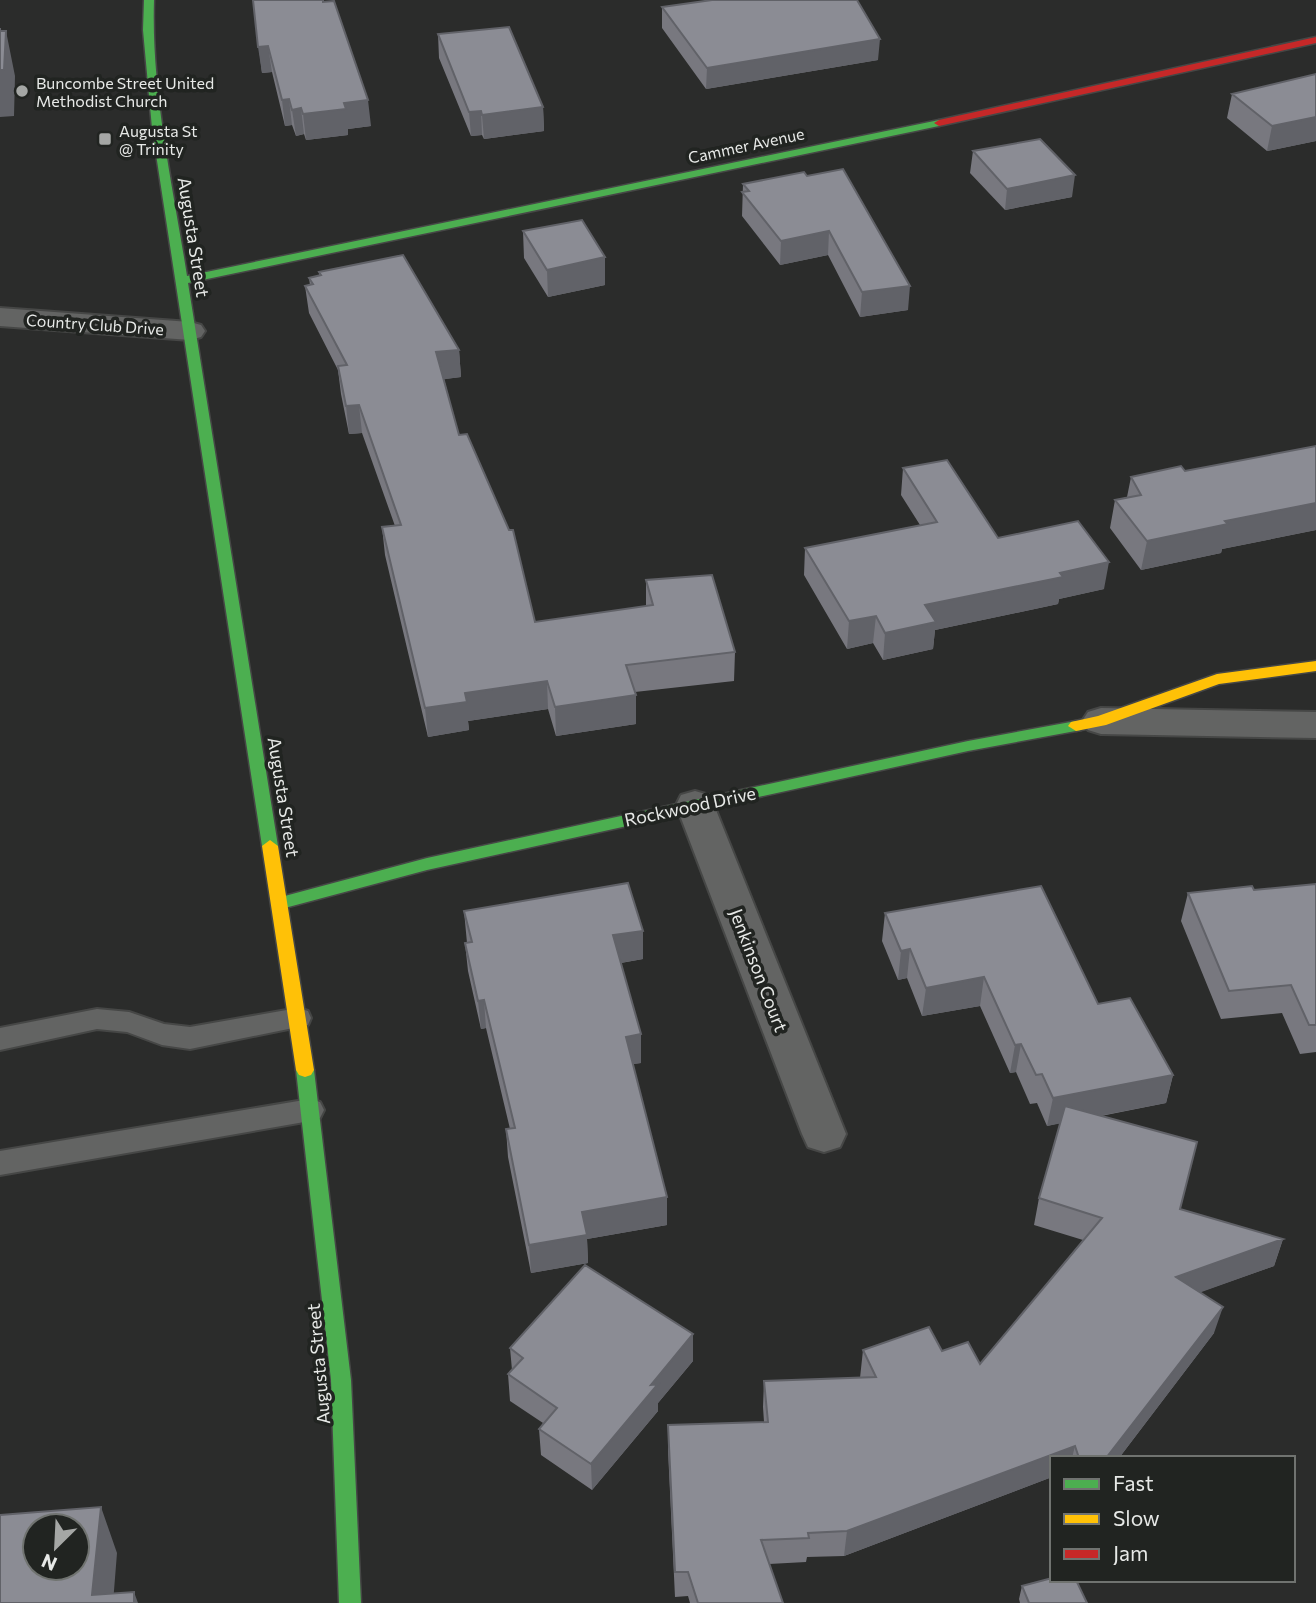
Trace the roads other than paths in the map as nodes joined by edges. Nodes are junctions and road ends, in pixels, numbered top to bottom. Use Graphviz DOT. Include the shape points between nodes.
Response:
graph roads {
  1 [pos="149,0"];
  2 [pos="1316,40"];
  3 [pos="183,281"];
  4 [pos="0,317"];
  5 [pos="190,331"];
  6 [pos="1316,666"];
  7 [pos="1101,721"];
  8 [pos="1316,725"];
  9 [pos="695,805"];
  10 [pos="281,903"];
  11 [pos="298,1018"];
  12 [pos="0,1039"];
  13 [pos="310,1110"];
  14 [pos="824,1134"];
  15 [pos="0,1163"];
  16 [pos="350,1603"];
  1 -- 3 [label="street, Augusta Street" via="158,128"];
  2 -- 3 [label="street, Cammer Avenue"];
  3 -- 5 [label="street, Augusta Street"];
  4 -- 5 [label="street, Country Club Drive"];
  5 -- 10 [label="street, Augusta Street"];
  6 -- 7 [label="street, Rockwood Drive" via="1217,679"];
  7 -- 8 [label="street, Rockwood Drive"];
  7 -- 9 [label="street, Rockwood Drive"];
  9 -- 10 [label="street, Rockwood Drive" via="427,864"];
  9 -- 14 [label="street, Jenkinson Court"];
  10 -- 11 [label="street, Augusta Street"];
  11 -- 12 [label="lane" via="190,1038 97,1019"];
  11 -- 13 [label="street, Augusta Street"];
  13 -- 15 [label="lane"];
  13 -- 16 [label="street, Augusta Street" via="341,1380"];
}
